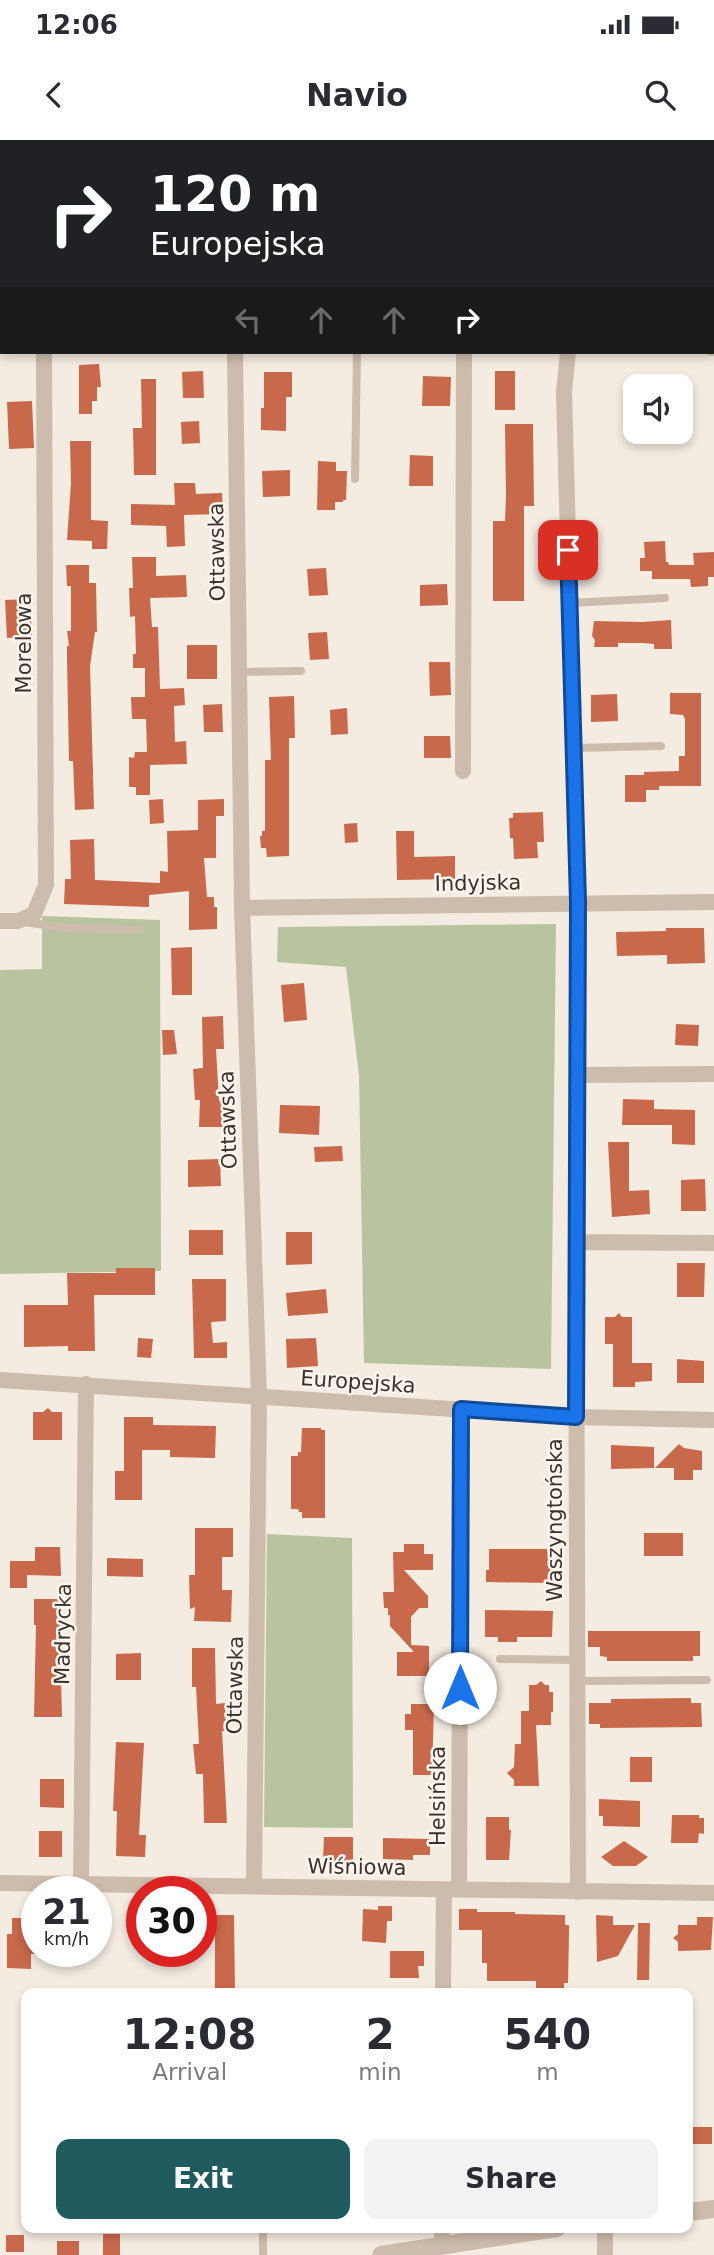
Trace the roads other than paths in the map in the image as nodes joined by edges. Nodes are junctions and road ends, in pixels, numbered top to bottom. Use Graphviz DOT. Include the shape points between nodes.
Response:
graph roads {
  1 [pos="44,354"];
  2 [pos="235,354"];
  3 [pos="357,354"];
  4 [pos="464,354"];
  5 [pos="568,354"];
  6 [pos="355,479"];
  7 [pos="666,598"];
  8 [pos="570,603"];
  9 [pos="301,671"];
  10 [pos="240,672"];
  11 [pos="661,746"];
  12 [pos="574,748"];
  13 [pos="463,771"];
  14 [pos="578,902"];
  15 [pos="714,902"];
  16 [pos="242,908"];
  17 [pos="0,921"];
  18 [pos="18,921"];
  19 [pos="139,930"];
  20 [pos="714,1074"];
  21 [pos="577,1075"];
  22 [pos="576,1242"];
  23 [pos="714,1243"];
  24 [pos="0,1380"];
  25 [pos="86,1384"];
  26 [pos="259,1396"];
  27 [pos="461,1409"];
  28 [pos="576,1417"];
  29 [pos="714,1420"];
  30 [pos="500,1659"];
  31 [pos="577,1660"];
  32 [pos="707,1680"];
  33 [pos="576,1681"];
  34 [pos="81,1876"];
  35 [pos="0,1883"];
  36 [pos="21,1883"];
  37 [pos="112,1884"];
  38 [pos="254,1886"];
  39 [pos="451,1889"];
  40 [pos="578,1892"];
  41 [pos="714,1893"];
  42 [pos="443,1988"];
  43 [pos="714,2209"];
  44 [pos="693,2211"];
  45 [pos="263,2233"];
  46 [pos="485,2233"];
  47 [pos="605,2233"];
  48 [pos="442,2236"];
  49 [pos="402,2253"];
  50 [pos="263,2255"];
  51 [pos="381,2255"];
  52 [pos="605,2255"];
  1 -- 18 [label="street, Morelowa" via="46,885 34,914"];
  2 -- 10 [label="street, Ottawska"];
  3 -- 6 [label="lane"];
  4 -- 13 [label="street"];
  5 -- 8 [label="street, Waszyngtońska" via="564,392"];
  7 -- 8 [label="lane"];
  8 -- 12 [label="street, Waszyngtońska"];
  9 -- 10 [label="lane"];
  10 -- 16 [label="street, Ottawska"];
  11 -- 12 [label="lane"];
  12 -- 14 [label="street, Waszyngtońska"];
  14 -- 15 [label="street, Indyjska"];
  14 -- 16 [label="street, Indyjska"];
  14 -- 21 [label="street, Waszyngtońska"];
  16 -- 26 [label="street, Ottawska"];
  17 -- 18 [label="street"];
  18 -- 19 [label="lane"];
  20 -- 21 [label="street"];
  21 -- 22 [label="street, Waszyngtońska"];
  22 -- 23 [label="street"];
  22 -- 28 [label="street, Waszyngtońska"];
  24 -- 25 [label="street, Europejska"];
  25 -- 26 [label="street, Europejska"];
  25 -- 34 [label="street, Madrycka"];
  26 -- 27 [label="street, Europejska"];
  26 -- 38 [label="street, Ottawska"];
  27 -- 28 [label="street, Europejska"];
  27 -- 39 [label="street, Helsińska"];
  28 -- 29 [label="street, Europejska"];
  28 -- 31 [label="street, Waszyngtońska"];
  30 -- 31 [label="lane"];
  31 -- 33 [label="street, Waszyngtońska"];
  32 -- 33 [label="lane"];
  33 -- 40 [label="street, Waszyngtońska"];
  35 -- 36 [label="street, Wiśniowa"];
  37 -- 38 [label="street, Wiśniowa"];
  38 -- 39 [label="street, Wiśniowa"];
  39 -- 40 [label="street, Wiśniowa"];
  39 -- 42 [label="street, Helsińska"];
  40 -- 41 [label="street, Wiśniowa"];
  43 -- 44 [label="street"];
  45 -- 50 [label="lane"];
  46 -- 48 [label="street"];
  47 -- 52 [label="street"];
  48 -- 49 [label="street"];
  49 -- 51 [label="street"];
}
